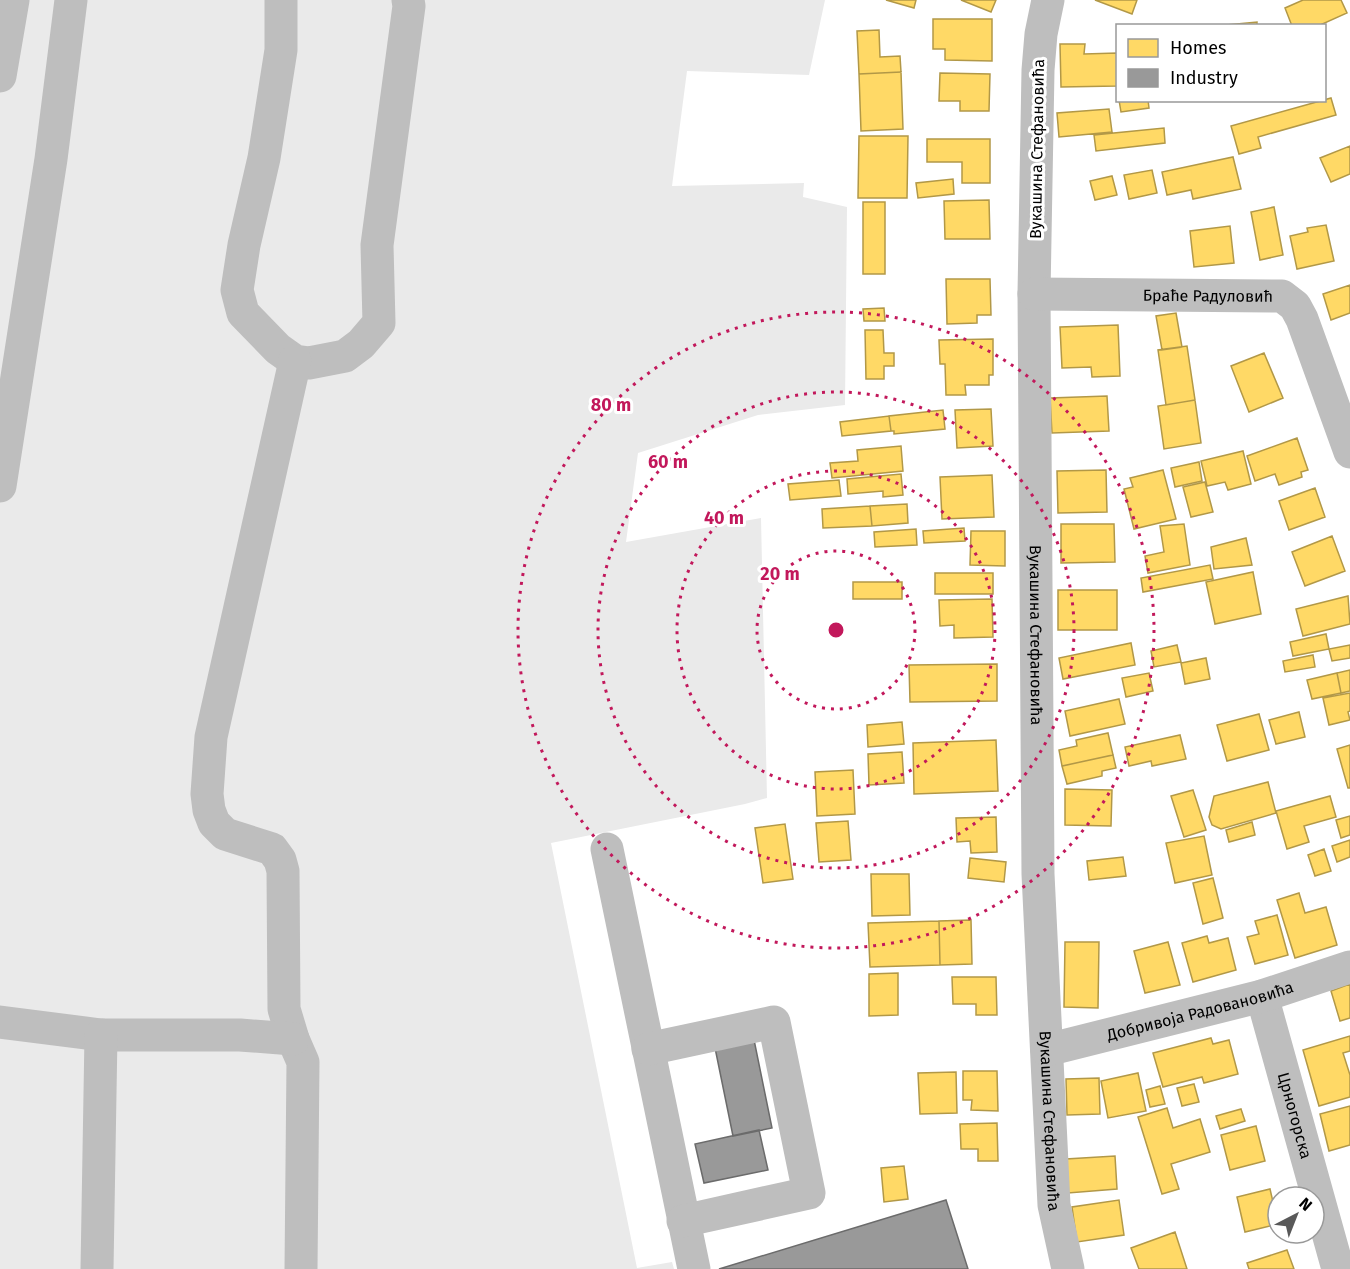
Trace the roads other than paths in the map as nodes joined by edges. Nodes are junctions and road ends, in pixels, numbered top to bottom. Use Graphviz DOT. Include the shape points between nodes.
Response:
graph roads {
  1 [pos="13,0"];
  2 [pos="71,0"];
  3 [pos="281,0"];
  4 [pos="408,0"];
  5 [pos="1048,0"];
  6 [pos="1,61"];
  7 [pos="1034,294"];
  8 [pos="295,361"];
  9 [pos="1350,452"];
  10 [pos="0,486"];
  11 [pos="607,849"];
  12 [pos="1350,967"];
  13 [pos="1262,996"];
  14 [pos="0,1022"];
  15 [pos="101,1035"];
  16 [pos="293,1039"];
  17 [pos="648,1049"];
  18 [pos="1047,1050"];
  19 [pos="683,1221"];
  20 [pos="97,1269"];
  21 [pos="301,1269"];
  22 [pos="694,1269"];
  23 [pos="1068,1269"];
  24 [pos="1338,1269"];
  1 -- 6 [label="street"];
  2 -- 10 [label="street" via="51,159"];
  3 -- 8 [label="street" via="281,50 237,290 243,313"];
  4 -- 8 [label="street" via="377,245 379,323 345,356 309,363"];
  5 -- 7 [label="street, Вукашина Стефановића" via="1038,70"];
  7 -- 9 [label="street, Браће Радуловић" via="1282,296 1295,306 1302,319"];
  7 -- 18 [label="street, Вукашина Стефановића" via="1038,873"];
  8 -- 16 [label="street" via="211,737 207,794 214,824 225,834 272,849 280,860 284,1009"];
  11 -- 17 [label="street"];
  12 -- 13 [label="street, Добривоја Радовановића"];
  13 -- 18 [label="street, Добривоја Радовановића"];
  13 -- 24 [label="street, Црногорска"];
  14 -- 15 [label="street"];
  15 -- 16 [label="street"];
  15 -- 20 [label="street"];
  16 -- 21 [label="street" via="303,1062"];
  17 -- 19 [label="street"];
  17 -- 19 [label="street" via="774,1022 809,1193"];
  18 -- 23 [label="street, Вукашина Стефановића" via="1054,1205"];
  19 -- 22 [label="street"];
}
